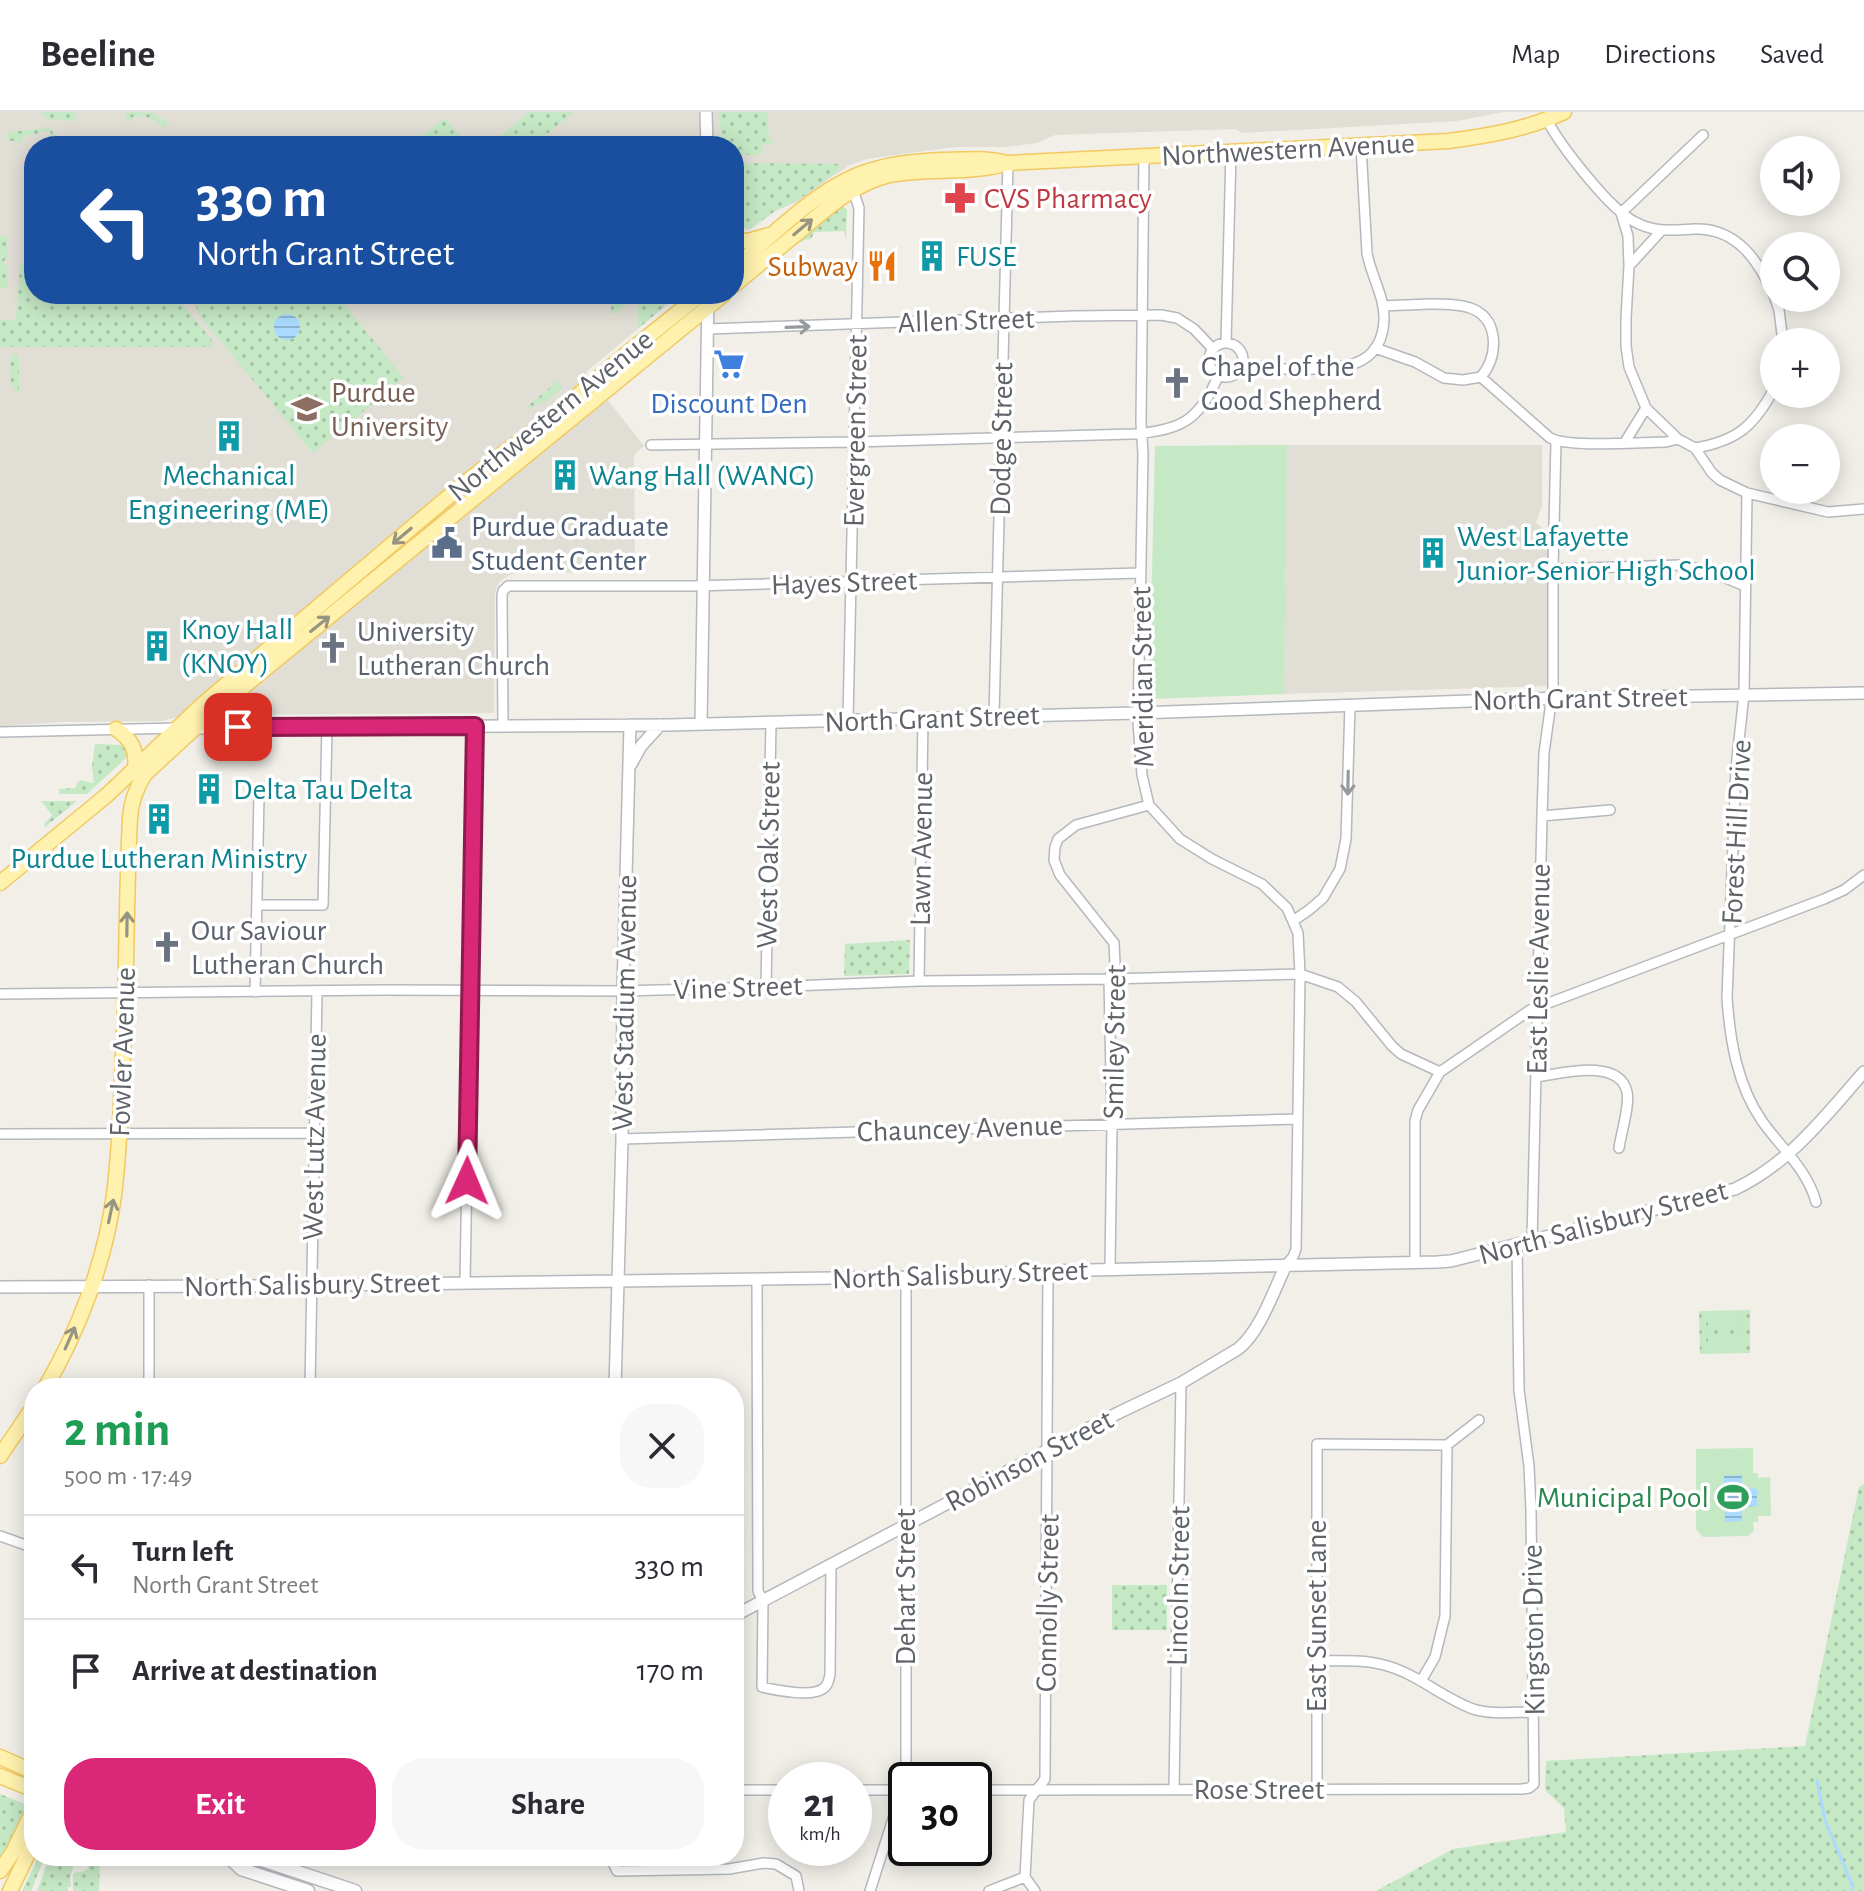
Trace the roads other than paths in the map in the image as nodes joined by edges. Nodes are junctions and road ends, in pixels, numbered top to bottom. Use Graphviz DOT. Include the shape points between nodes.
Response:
graph roads {
  1 [pos="706,112"];
  2 [pos="1564,112"];
  3 [pos="1547,120"];
  4 [pos="1703,135"];
  5 [pos="707,136"];
  6 [pos="1361,146"];
  7 [pos="1231,153"];
  8 [pos="1144,156"];
  9 [pos="1008,163"];
  10 [pos="853,190"];
  11 [pos="1621,213"];
  12 [pos="1661,231"];
  13 [pos="774,234"];
  14 [pos="744,241"];
  15 [pos="744,260"];
  16 [pos="1629,266"];
  17 [pos="1760,269"];
  18 [pos="744,277"];
  19 [pos="697,304"];
  20 [pos="699,304"];
  21 [pos="706,304"];
  22 [pos="1383,306"];
  23 [pos="1142,315"];
  24 [pos="1004,319"];
  25 [pos="857,324"];
  26 [pos="708,329"];
  27 [pos="1226,343"];
  28 [pos="1375,348"];
  29 [pos="1213,349"];
  30 [pos="1243,364"];
  31 [pos="1218,376"];
  32 [pos="1481,377"];
  33 [pos="1646,408"];
  34 [pos="1763,408"];
  35 [pos="1141,433"];
  36 [pos="1001,436"];
  37 [pos="1678,439"];
  38 [pos="1556,441"];
  39 [pos="854,442"];
  40 [pos="1625,442"];
  41 [pos="651,445"];
  42 [pos="707,445"];
  43 [pos="1695,448"];
  44 [pos="1747,493"];
  45 [pos="1864,509"];
  46 [pos="1553,569"];
  47 [pos="1140,573"];
  48 [pos="997,577"];
  49 [pos="852,582"];
  50 [pos="704,586"];
  51 [pos="1745,586"];
  52 [pos="1864,693"];
  53 [pos="1744,694"];
  54 [pos="1552,698"];
  55 [pos="1350,705"];
  56 [pos="1138,713"];
  57 [pos="994,716"];
  58 [pos="923,718"];
  59 [pos="848,720"];
  60 [pos="771,723"];
  61 [pos="701,724"];
  62 [pos="630,725"];
  63 [pos="660,725"];
  64 [pos="475,726"];
  65 [pos="503,726"];
  66 [pos="327,727"];
  67 [pos="178,728"];
  68 [pos="195,728"];
  69 [pos="116,729"];
  70 [pos="0,732"];
  71 [pos="135,767"];
  72 [pos="629,768"];
  73 [pos="107,795"];
  74 [pos="259,796"];
  75 [pos="1149,805"];
  76 [pos="1610,810"];
  77 [pos="1542,816"];
  78 [pos="130,818"];
  79 [pos="1864,875"];
  80 [pos="0,883"];
  81 [pos="257,905"];
  82 [pos="1293,921"];
  83 [pos="1731,935"];
  84 [pos="1300,974"];
  85 [pos="1109,979"];
  86 [pos="919,981"];
  87 [pos="766,987"];
  88 [pos="471,990"];
  89 [pos="317,991"];
  90 [pos="623,991"];
  91 [pos="255,992"];
  92 [pos="126,993"];
  93 [pos="0,994"];
  94 [pos="1537,1006"];
  95 [pos="1440,1072"];
  96 [pos="1864,1072"];
  97 [pos="1536,1077"];
  98 [pos="1298,1119"];
  99 [pos="1112,1123"];
  100 [pos="120,1133"];
  101 [pos="314,1133"];
  102 [pos="0,1134"];
  103 [pos="622,1139"];
  104 [pos="1619,1148"];
  105 [pos="1789,1154"];
  106 [pos="1816,1202"];
  107 [pos="1532,1241"];
  108 [pos="1517,1244"];
  109 [pos="1415,1262"];
  110 [pos="1286,1265"];
  111 [pos="1110,1269"];
  112 [pos="1048,1271"];
  113 [pos="906,1277"];
  114 [pos="757,1279"];
  115 [pos="617,1281"];
  116 [pos="465,1282"];
  117 [pos="312,1284"];
  118 [pos="149,1285"];
  119 [pos="0,1287"];
  120 [pos="91,1287"];
  121 [pos="50,1378"];
  122 [pos="149,1378"];
  123 [pos="310,1378"];
  124 [pos="615,1378"];
  125 [pos="1181,1383"];
  126 [pos="1479,1420"];
  127 [pos="24,1421"];
  128 [pos="1447,1445"];
  129 [pos="1048,1450"];
  130 [pos="0,1456"];
  131 [pos="905,1525"];
  132 [pos="0,1536"];
  133 [pos="24,1544"];
  134 [pos="831,1564"];
  135 [pos="763,1601"];
  136 [pos="744,1611"];
  137 [pos="1316,1661"];
  138 [pos="1421,1681"];
  139 [pos="1534,1712"];
  140 [pos="0,1757"];
  141 [pos="906,1762"];
  142 [pos="24,1768"];
  143 [pos="0,1776"];
  144 [pos="1535,1777"];
  145 [pos="24,1786"];
  146 [pos="1317,1788"];
  147 [pos="1039,1789"];
  148 [pos="1174,1789"];
  149 [pos="744,1790"];
  150 [pos="768,1790"];
  151 [pos="992,1790"];
  152 [pos="24,1829"];
  153 [pos="888,1838"];
  154 [pos="24,1862"];
  155 [pos="238,1866"];
  156 [pos="280,1866"];
  157 [pos="614,1866"];
  158 [pos="0,1871"];
  159 [pos="1025,1877"];
  160 [pos="10,1891"];
  161 [pos="308,1891"];
  162 [pos="355,1891"];
  163 [pos="799,1891"];
  164 [pos="870,1891"];
  165 [pos="989,1891"];
  166 [pos="1035,1891"];
  1 -- 5 [label="street"];
  2 -- 3 [label="main road, Northwestern Avenue"];
  3 -- 6 [label="main road, Northwestern Avenue" via="1474,138"];
  3 -- 11 [label="street"];
  4 -- 11 [label="street"];
  6 -- 7 [label="main road, Northwestern Avenue"];
  6 -- 22 [label="street" via="1367,253"];
  7 -- 8 [label="main road, Northwestern Avenue"];
  7 -- 27 [label="street"];
  8 -- 9 [label="main road, Northwestern Avenue"];
  8 -- 23 [label="street, Meridian Street"];
  9 -- 10 [label="main road, Northwestern Avenue" via="989,169 898,174"];
  9 -- 13 [label="main road, Northwestern Avenue" via="914,161 867,171 824,194"];
  9 -- 24 [label="street, Dodge Street"];
  18 -- 10 [label="main road, Northwestern Avenue, one-way"];
  10 -- 25 [label="street, Evergreen Street" via="859,208"];
  11 -- 12 [label="street"];
  11 -- 16 [label="street"];
  12 -- 16 [label="street"];
  12 -- 17 [label="street" via="1716,230 1734,239"];
  13 -- 14 [label="main road"];
  13 -- 15 [label="main road, Northwestern Avenue"];
  16 -- 33 [label="street" via="1626,346"];
  19 -- 67 [label="main road, Northwestern Avenue, one-way" via="646,337 461,486"];
  68 -- 20 [label="main road, Northwestern Avenue, one-way"];
  21 -- 26 [label="street"];
  22 -- 28 [label="street" via="1383,332"];
  22 -- 32 [label="street" via="1455,304 1480,313 1494,343"];
  23 -- 24 [label="street, Allen Street"];
  23 -- 29 [label="street, Allen Street" via="1177,318"];
  23 -- 35 [label="street, Meridian Street"];
  24 -- 25 [label="street, Allen Street"];
  24 -- 36 [label="street, Dodge Street"];
  26 -- 25 [label="street, Allen Street, one-way"];
  25 -- 39 [label="street, Evergreen Street"];
  26 -- 42 [label="street"];
  27 -- 29 [label="street"];
  27 -- 30 [label="street" via="1240,349"];
  28 -- 30 [label="street" via="1365,360 1336,369"];
  28 -- 32 [label="street" via="1444,378"];
  29 -- 31 [label="street" via="1209,363"];
  30 -- 31 [label="street" via="1233,376"];
  31 -- 35 [label="street" via="1202,408 1191,417 1167,429"];
  32 -- 38 [label="street"];
  33 -- 37 [label="street"];
  33 -- 40 [label="street"];
  34 -- 43 [label="street" via="1730,440"];
  35 -- 36 [label="street"];
  35 -- 47 [label="street, Meridian Street"];
  36 -- 39 [label="street"];
  36 -- 48 [label="street, Dodge Street"];
  37 -- 40 [label="street"];
  37 -- 43 [label="street"];
  38 -- 40 [label="street"];
  38 -- 46 [label="street, East Leslie Avenue"];
  39 -- 42 [label="street"];
  39 -- 49 [label="street, Evergreen Street"];
  41 -- 42 [label="street"];
  42 -- 50 [label="street"];
  43 -- 44 [label="street" via="1720,480"];
  44 -- 45 [label="street" via="1828,512"];
  44 -- 51 [label="street, Forest Hill Drive"];
  46 -- 51 [label="street" via="1681,565"];
  46 -- 54 [label="street, East Leslie Avenue"];
  47 -- 48 [label="street, Hayes Street"];
  47 -- 56 [label="street, Meridian Street"];
  48 -- 49 [label="street, Hayes Street"];
  48 -- 57 [label="street, Dodge Street"];
  49 -- 50 [label="street, Hayes Street"];
  49 -- 59 [label="street, Evergreen Street"];
  50 -- 61 [label="street"];
  50 -- 65 [label="street, Hayes Street" via="508,586 503,591"];
  51 -- 53 [label="street, Forest Hill Drive"];
  52 -- 53 [label="street, North Grant Street"];
  53 -- 54 [label="street, North Grant Street"];
  53 -- 83 [label="street, Forest Hill Drive" via="1736,768"];
  54 -- 55 [label="street, North Grant Street"];
  54 -- 77 [label="street, East Leslie Avenue"];
  55 -- 56 [label="street, North Grant Street"];
  55 -- 82 [label="street, one-way" via="1346,839 1340,869 1323,898"];
  56 -- 57 [label="street, North Grant Street"];
  56 -- 75 [label="street, Meridian Street"];
  57 -- 58 [label="street, North Grant Street"];
  58 -- 59 [label="street, North Grant Street"];
  58 -- 86 [label="street, Lawn Avenue"];
  59 -- 60 [label="street, North Grant Street"];
  60 -- 61 [label="street, North Grant Street"];
  60 -- 87 [label="street, West Oak Street"];
  61 -- 63 [label="street, North Grant Street"];
  62 -- 63 [label="street, North Grant Street"];
  62 -- 65 [label="street, North Grant Street"];
  62 -- 72 [label="street, West Stadium Avenue"];
  63 -- 72 [label="street"];
  64 -- 65 [label="street, North Grant Street"];
  64 -- 66 [label="street, North Grant Street"];
  64 -- 88 [label="street"];
  66 -- 68 [label="street, North Grant Street"];
  66 -- 81 [label="street" via="323,905"];
  67 -- 68 [label="street, North Grant Street"];
  67 -- 69 [label="street, North Grant Street"];
  67 -- 71 [label="main road, Northwestern Avenue"];
  68 -- 78 [label="main road, Fowler Avenue" via="145,774"];
  69 -- 70 [label="street, North Grant Street"];
  69 -- 71 [label="main road" via="134,746"];
  71 -- 73 [label="main road, Northwestern Avenue"];
  72 -- 90 [label="street, West Stadium Avenue"];
  73 -- 78 [label="main road" via="120,798"];
  73 -- 80 [label="main road, Northwestern Avenue"];
  74 -- 81 [label="street"];
  75 -- 82 [label="street, Meridian Street" via="1180,839 1262,884"];
  75 -- 85 [label="street, Smiley Street" via="1076,825 1055,847 1060,875 1114,943"];
  76 -- 77 [label="street"];
  77 -- 94 [label="street, East Leslie Avenue"];
  92 -- 78 [label="main road, Fowler Avenue, one-way"];
  79 -- 83 [label="street" via="1844,890"];
  81 -- 91 [label="street"];
  82 -- 84 [label="street, Meridian Street"];
  83 -- 94 [label="street"];
  83 -- 105 [label="street, Forest Hill Drive" via="1727,998 1733,1050 1751,1103"];
  84 -- 85 [label="street, Vine Street"];
  84 -- 95 [label="street, Vine Street" via="1338,987 1401,1054"];
  84 -- 98 [label="street, Meridian Street"];
  85 -- 86 [label="street, Vine Street"];
  85 -- 99 [label="street, Smiley Street"];
  86 -- 87 [label="street, Vine Street"];
  87 -- 90 [label="street, Vine Street"];
  88 -- 89 [label="street, Vine Street"];
  88 -- 90 [label="street, Vine Street"];
  88 -- 116 [label="street"];
  89 -- 91 [label="street, Vine Street"];
  89 -- 101 [label="street, West Lutz Avenue"];
  90 -- 103 [label="street, West Stadium Avenue"];
  91 -- 92 [label="street, Vine Street"];
  92 -- 93 [label="street, Vine Street"];
  92 -- 100 [label="main road, Fowler Avenue"];
  94 -- 95 [label="street"];
  94 -- 97 [label="street, East Leslie Avenue"];
  95 -- 109 [label="street" via="1415,1121"];
  96 -- 105 [label="street, North Salisbury Street"];
  97 -- 104 [label="street" via="1594,1070 1619,1078 1627,1091"];
  97 -- 107 [label="street, East Leslie Avenue"];
  98 -- 99 [label="street, Chauncey Avenue"];
  98 -- 110 [label="street, Meridian Street" via="1296,1249"];
  99 -- 103 [label="street, Chauncey Avenue"];
  99 -- 111 [label="street, Smiley Street"];
  100 -- 101 [label="street"];
  100 -- 102 [label="street"];
  120 -- 100 [label="main road, Fowler Avenue, one-way" via="107,1230"];
  101 -- 117 [label="street, West Lutz Avenue"];
  103 -- 115 [label="street, West Stadium Avenue"];
  105 -- 106 [label="street, Forest Hill Drive" via="1803,1170"];
  105 -- 107 [label="street, North Salisbury Street" via="1735,1189"];
  107 -- 108 [label="street, North Salisbury Street"];
  108 -- 109 [label="street, North Salisbury Street" via="1451,1261"];
  108 -- 139 [label="street, Kingston Drive" via="1519,1390 1531,1510"];
  109 -- 110 [label="street, North Salisbury Street"];
  110 -- 111 [label="street, North Salisbury Street"];
  110 -- 125 [label="street, Robinson Street" via="1244,1344"];
  111 -- 112 [label="street, North Salisbury Street"];
  112 -- 113 [label="street, North Salisbury Street"];
  112 -- 129 [label="street, Connolly Street"];
  113 -- 114 [label="street, North Salisbury Street"];
  113 -- 131 [label="street, Dehart Street"];
  114 -- 115 [label="street, North Salisbury Street"];
  114 -- 135 [label="street" via="758,1591"];
  115 -- 116 [label="street, North Salisbury Street"];
  115 -- 124 [label="street, West Stadium Avenue"];
  116 -- 117 [label="street, North Salisbury Street"];
  117 -- 118 [label="street, North Salisbury Street"];
  117 -- 123 [label="street, West Lutz Avenue"];
  118 -- 120 [label="street, North Salisbury Street"];
  118 -- 122 [label="street"];
  119 -- 120 [label="street, North Salisbury Street"];
  121 -- 120 [label="main road, Fowler Avenue, one-way"];
  125 -- 129 [label="street, Robinson Street"];
  125 -- 148 [label="street, Lincoln Street"];
  126 -- 128 [label="street"];
  127 -- 130 [label="main road"];
  128 -- 137 [label="street, East Sunset Lane" via="1317,1444"];
  128 -- 138 [label="street" via="1445,1616 1435,1657"];
  129 -- 131 [label="street, Robinson Street"];
  129 -- 147 [label="street, Connolly Street" via="1045,1779"];
  131 -- 134 [label="street, Robinson Street"];
  131 -- 141 [label="street, Dehart Street"];
  132 -- 133 [label="street"];
  134 -- 135 [label="street, Robinson Street"];
  134 -- 135 [label="street" via="830,1675 822,1690 762,1687"];
  135 -- 136 [label="street, Robinson Street"];
  137 -- 138 [label="street" via="1374,1663"];
  137 -- 146 [label="street, East Sunset Lane"];
  138 -- 139 [label="street" via="1476,1710"];
  139 -- 144 [label="street, Kingston Drive"];
  140 -- 142 [label="main road"];
  143 -- 145 [label="main road"];
  144 -- 146 [label="street, Rose Street" via="1534,1784 1522,1789"];
  146 -- 148 [label="street, Rose Street"];
  147 -- 148 [label="street, Rose Street"];
  147 -- 151 [label="street, Rose Street"];
  147 -- 159 [label="street, Connolly Street" via="1029,1800"];
  149 -- 150 [label="street"];
  152 -- 158 [label="main road"];
  153 -- 164 [label="street, Dehart Street"];
  154 -- 160 [label="main road"];
  155 -- 161 [label="main road"];
  156 -- 162 [label="main road"];
  157 -- 163 [label="street" via="617,1871 776,1864 796,1876"];
  159 -- 165 [label="street"];
  159 -- 166 [label="street"];
}
